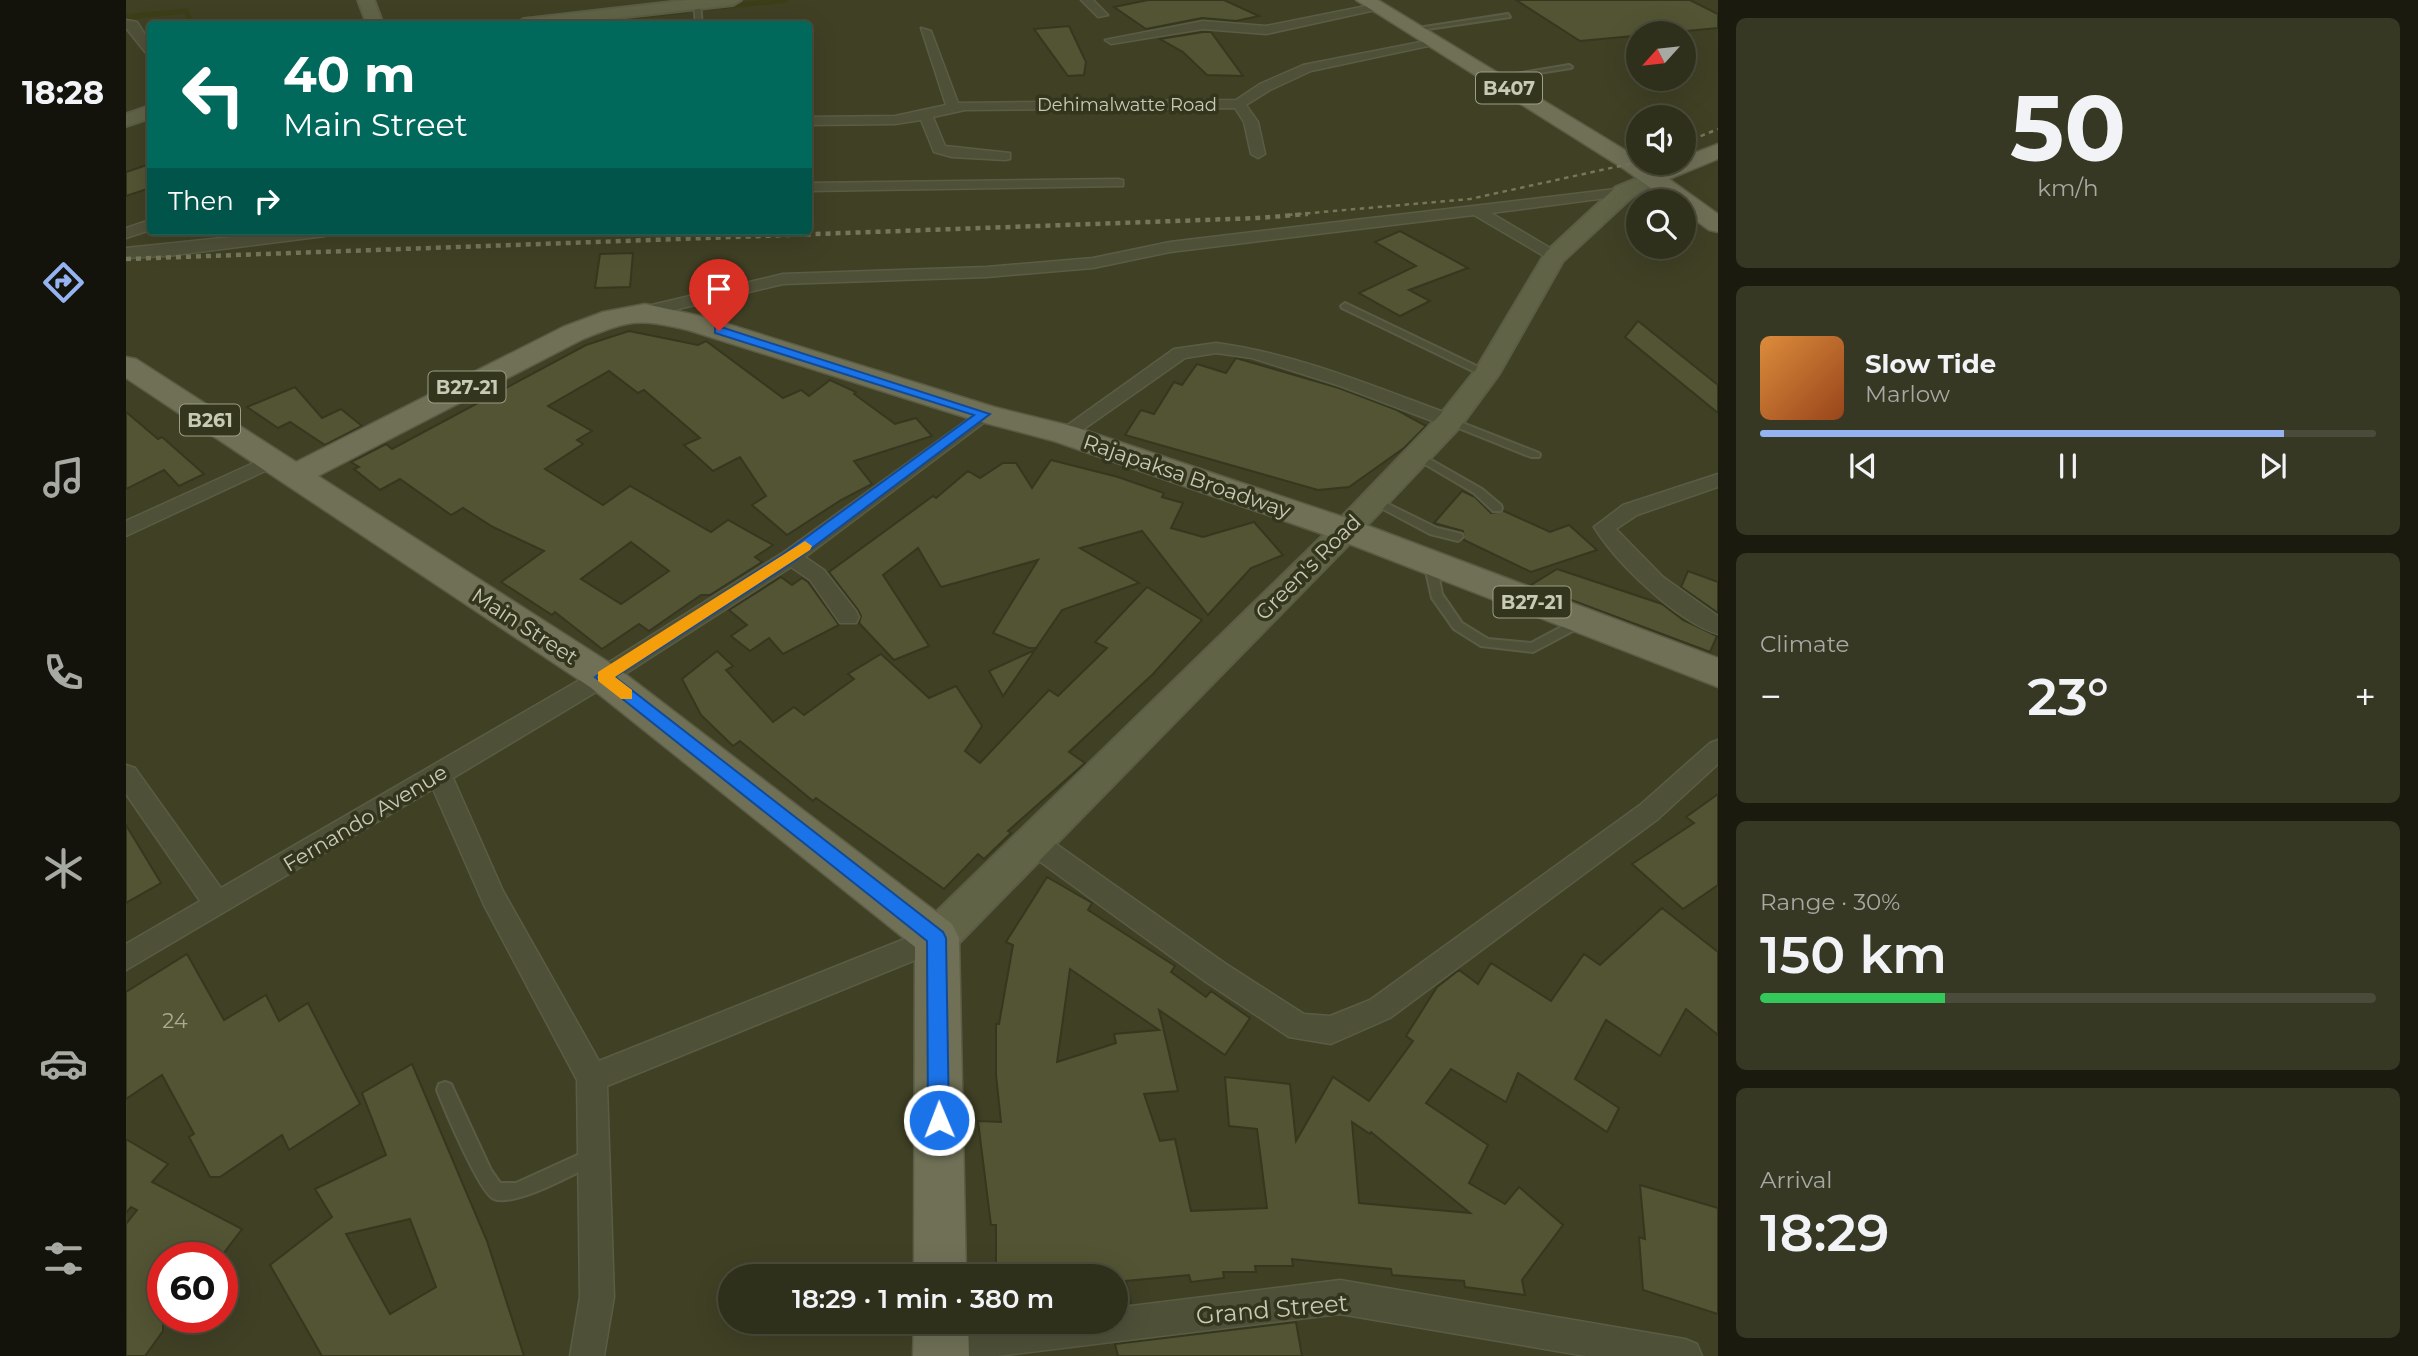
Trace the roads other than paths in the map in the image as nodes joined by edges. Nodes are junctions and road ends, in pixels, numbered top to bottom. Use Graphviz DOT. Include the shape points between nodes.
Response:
graph roads {
  1 [pos="366,0"];
  2 [pos="733,0"];
  3 [pos="1087,0"];
  4 [pos="697,2"];
  5 [pos="1370,3"];
  6 [pos="1102,15"];
  7 [pos="1508,16"];
  8 [pos="373,21"];
  9 [pos="548,21"];
  10 [pos="699,21"];
  11 [pos="126,24"];
  12 [pos="1414,29"];
  13 [pos="925,31"];
  14 [pos="1111,40"];
  15 [pos="126,42"];
  16 [pos="1436,43"];
  17 [pos="147,45"];
  18 [pos="1569,67"];
  19 [pos="1494,78"];
  20 [pos="1239,104"];
  21 [pos="953,106"];
  22 [pos="147,113"];
  23 [pos="926,116"];
  24 [pos="127,119"];
  25 [pos="812,121"];
  26 [pos="1718,151"];
  27 [pos="1258,154"];
  28 [pos="1005,156"];
  29 [pos="1652,178"];
  30 [pos="1118,183"];
  31 [pos="812,187"];
  32 [pos="1667,189"];
  33 [pos="1624,191"];
  34 [pos="1696,208"];
  35 [pos="1696,210"];
  36 [pos="1478,211"];
  37 [pos="1718,211"];
  38 [pos="1718,225"];
  39 [pos="147,226"];
  40 [pos="126,233"];
  41 [pos="293,235"];
  42 [pos="126,253"];
  43 [pos="1554,257"];
  44 [pos="1345,306"];
  45 [pos="645,313"];
  46 [pos="126,365"];
  47 [pos="1486,374"];
  48 [pos="984,414"];
  49 [pos="1450,421"];
  50 [pos="1064,434"];
  51 [pos="1417,455"];
  52 [pos="1535,456"];
  53 [pos="283,468"];
  54 [pos="1718,480"];
  55 [pos="1374,500"];
  56 [pos="1497,508"];
  57 [pos="126,529"];
  58 [pos="1346,530"];
  59 [pos="1458,537"];
  60 [pos="790,557"];
  61 [pos="1430,562"];
  62 [pos="848,617"];
  63 [pos="1583,621"];
  64 [pos="1718,626"];
  65 [pos="1718,673"];
  66 [pos="603,677"];
  67 [pos="1718,750"];
  68 [pos="439,774"];
  69 [pos="126,775"];
  70 [pos="1034,842"];
  71 [pos="218,905"];
  72 [pos="937,938"];
  73 [pos="126,958"];
  74 [pos="592,1078"];
  75 [pos="445,1090"];
  76 [pos="594,1155"];
  77 [pos="940,1264"];
  78 [pos="941,1341"];
  79 [pos="587,1356"];
  80 [pos="1685,1356"];
  1 -- 8 [label="main road"];
  2 -- 4 [label="main road"];
  3 -- 6 [label="street"];
  4 -- 9 [label="main road"];
  4 -- 10 [label="lane"];
  5 -- 12 [label="main road, B407"];
  5 -- 14 [label="street" via="1266,30 1203,24"];
  7 -- 12 [label="lane"];
  11 -- 17 [label="street" via="133,25"];
  12 -- 16 [label="main road, B407"];
  13 -- 21 [label="street"];
  15 -- 17 [label="street"];
  16 -- 19 [label="main road, B407"];
  16 -- 20 [label="street, Dehimalwatte Road" via="1307,68"];
  18 -- 19 [label="lane"];
  19 -- 29 [label="main road, B407"];
  20 -- 21 [label="street, Dehimalwatte Road"];
  20 -- 27 [label="street" via="1251,122"];
  21 -- 23 [label="street, Dehimalwatte Road"];
  22 -- 24 [label="main road"];
  23 -- 25 [label="street, Dehimalwatte Road"];
  23 -- 28 [label="street" via="939,149"];
  26 -- 29 [label="main road"];
  29 -- 32 [label="main road, B407"];
  29 -- 33 [label="main road, Green's Road"];
  30 -- 31 [label="street"];
  33 -- 36 [label="street"];
  33 -- 43 [label="main road, Green's Road"];
  34 -- 37 [label="street"];
  35 -- 38 [label="main road, B407"];
  36 -- 43 [label="street"];
  36 -- 45 [label="street" via="1170,247 1093,263 987,272 783,279"];
  39 -- 40 [label="street"];
  41 -- 42 [label="street"];
  43 -- 47 [label="main road, Green's Road"];
  44 -- 47 [label="lane"];
  45 -- 48 [label="main road, Rajapaksa Broadway / B27-21" via="708,327"];
  45 -- 53 [label="main road, B27-21" via="613,318 573,333"];
  46 -- 53 [label="main road, Main Street / B261"];
  47 -- 49 [label="main road, Green's Road"];
  48 -- 50 [label="main road, Rajapaksa Broadway / B27-21"];
  48 -- 60 [label="street, Fernando Avenue"];
  49 -- 50 [label="street" via="1254,353 1216,348 1180,353"];
  49 -- 51 [label="main road, Green's Road"];
  49 -- 52 [label="lane"];
  50 -- 58 [label="main road, Rajapaksa Broadway / B27-21"];
  51 -- 55 [label="main road, Green's Road"];
  51 -- 56 [label="lane" via="1478,491"];
  53 -- 57 [label="street"];
  53 -- 66 [label="main road, Main Street / B261"];
  54 -- 64 [label="street" via="1630,510 1604,527 1620,551 1663,592"];
  55 -- 58 [label="main road, Green's Road"];
  55 -- 59 [label="lane" via="1434,531"];
  58 -- 61 [label="main road, Rajapaksa Broadway / B27-21"];
  58 -- 70 [label="main road, Green's Road"];
  60 -- 62 [label="street" via="817,575"];
  60 -- 66 [label="street, Fernando Avenue"];
  61 -- 63 [label="main road, Rajapaksa Broadway / B27-21"];
  61 -- 63 [label="lane" via="1436,595 1458,626 1485,643 1533,648"];
  63 -- 65 [label="main road, Rajapaksa Broadway / B27-21"];
  66 -- 68 [label="street, Fernando Avenue"];
  66 -- 72 [label="main road, Main Street / B261"];
  67 -- 70 [label="street" via="1649,811 1380,1009 1331,1030 1299,1027"];
  68 -- 71 [label="street, Fernando Avenue"];
  68 -- 74 [label="street" via="494,897"];
  69 -- 71 [label="street"];
  70 -- 72 [label="main road, Green's Road"];
  71 -- 73 [label="street, Fernando Avenue"];
  72 -- 74 [label="street"];
  72 -- 77 [label="main road"];
  74 -- 76 [label="street"];
  75 -- 76 [label="lane" via="496,1191 517,1191"];
  76 -- 79 [label="street" via="597,1297"];
  78 -- 80 [label="street, Grand Street" via="1340,1297"];
}
